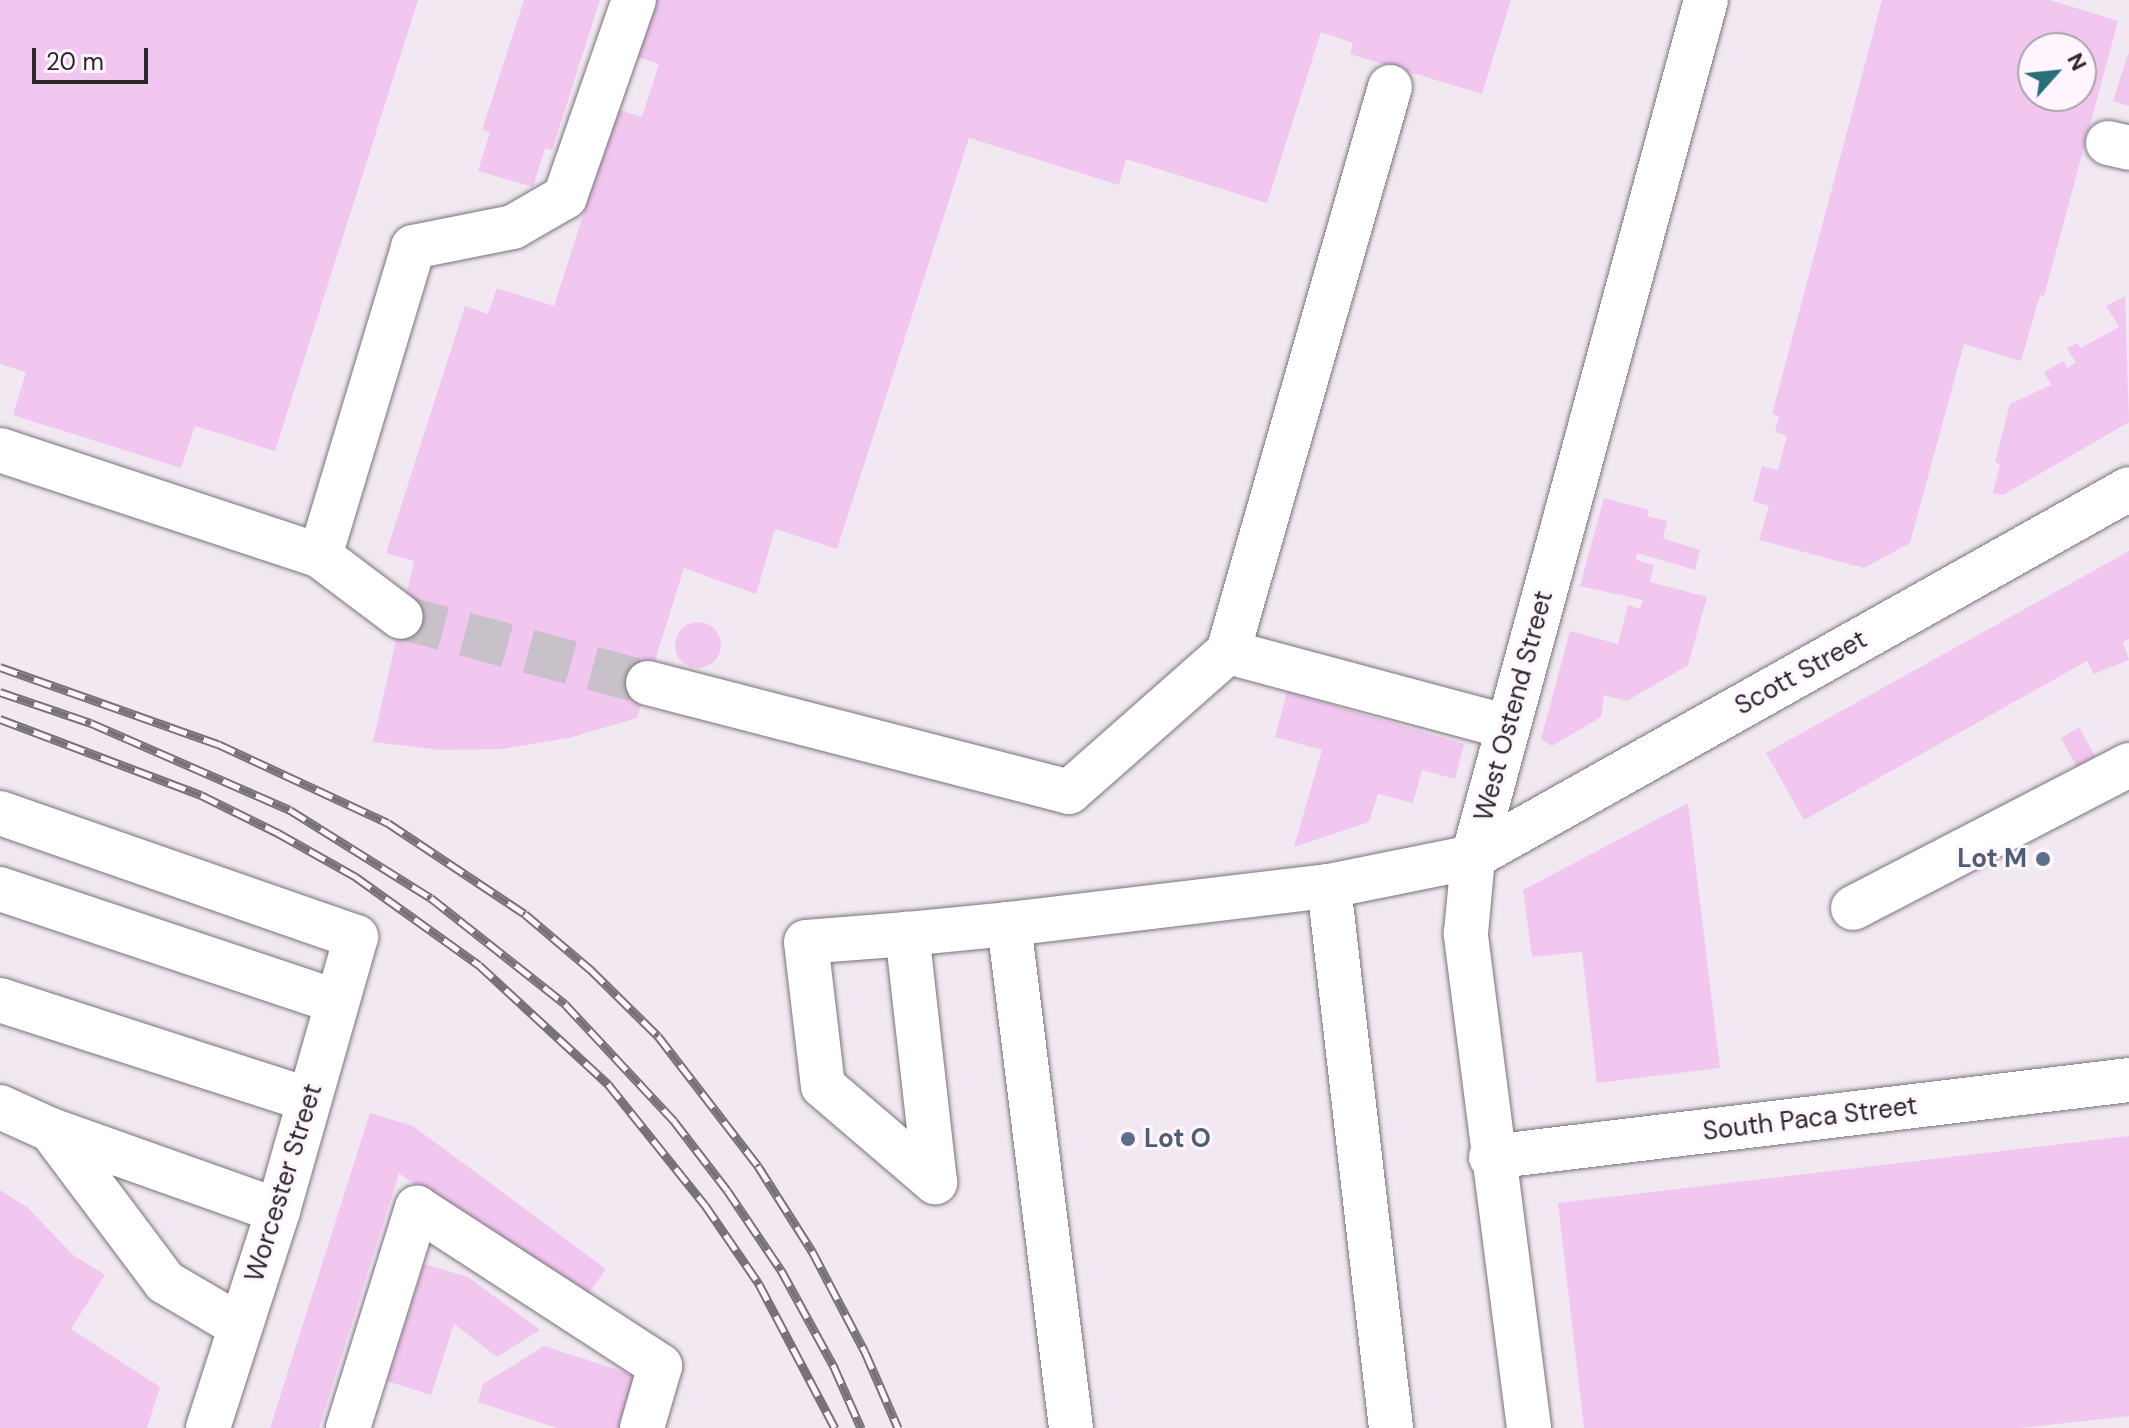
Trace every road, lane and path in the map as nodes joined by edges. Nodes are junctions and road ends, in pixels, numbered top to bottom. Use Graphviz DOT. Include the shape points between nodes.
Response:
graph roads {
  1 [pos="634,0"];
  2 [pos="1706,0"];
  3 [pos="1390,87"];
  4 [pos="0,450"];
  5 [pos="2129,489"];
  6 [pos="320,556"];
  7 [pos="401,617"];
  8 [pos="1228,652"];
  9 [pos="648,683"];
  10 [pos="1508,727"];
  11 [pos="2129,765"];
  12 [pos="0,813"];
  13 [pos="1473,857"];
  14 [pos="1329,886"];
  15 [pos="0,889"];
  16 [pos="1853,908"];
  17 [pos="1009,924"];
  18 [pos="907,934"];
  19 [pos="0,1000"];
  20 [pos="337,1002"];
  21 [pos="2129,1080"];
  22 [pos="309,1100"];
  23 [pos="0,1107"];
  24 [pos="51,1130"];
  25 [pos="1491,1157"];
  26 [pos="278,1211"];
  27 [pos="240,1326"];
  28 [pos="208,1428"];
  29 [pos="348,1428"];
  30 [pos="642,1428"];
  31 [pos="1071,1428"];
  32 [pos="1391,1428"];
  33 [pos="1529,1428"];
  1 -- 6 [label="street" via="565,197 513,227 413,247"];
  2 -- 10 [label="street, West Ostend Street"];
  3 -- 8 [label="street"];
  4 -- 6 [label="street"];
  5 -- 13 [label="street, Scott Street"];
  6 -- 7 [label="street"];
  8 -- 9 [label="street" via="1069,792"];
  8 -- 10 [label="street"];
  10 -- 13 [label="street, West Ostend Street"];
  11 -- 16 [label="street"];
  12 -- 20 [label="street, Worcester Street" via="356,937"];
  13 -- 14 [label="street, Scott Street"];
  13 -- 25 [label="street, West Ostend Street" via="1466,933"];
  14 -- 17 [label="street, Scott Street"];
  14 -- 32 [label="street"];
  15 -- 20 [label="street"];
  17 -- 18 [label="street, Scott Street"];
  17 -- 31 [label="street"];
  18 -- 18 [label="street, Scott Street" via="912,980 935,1182 823,1086 806,942"];
  19 -- 22 [label="street"];
  20 -- 22 [label="street, Worcester Street"];
  21 -- 25 [label="street, South Paca Street"];
  22 -- 26 [label="street, Worcester Street"];
  23 -- 24 [label="street"];
  24 -- 26 [label="street"];
  24 -- 27 [label="street" via="165,1282"];
  25 -- 33 [label="street, West Ostend Street"];
  26 -- 27 [label="street, Worcester Street"];
  27 -- 28 [label="street, Worcester Street"];
  29 -- 30 [label="street" via="417,1208 660,1366"];
}
